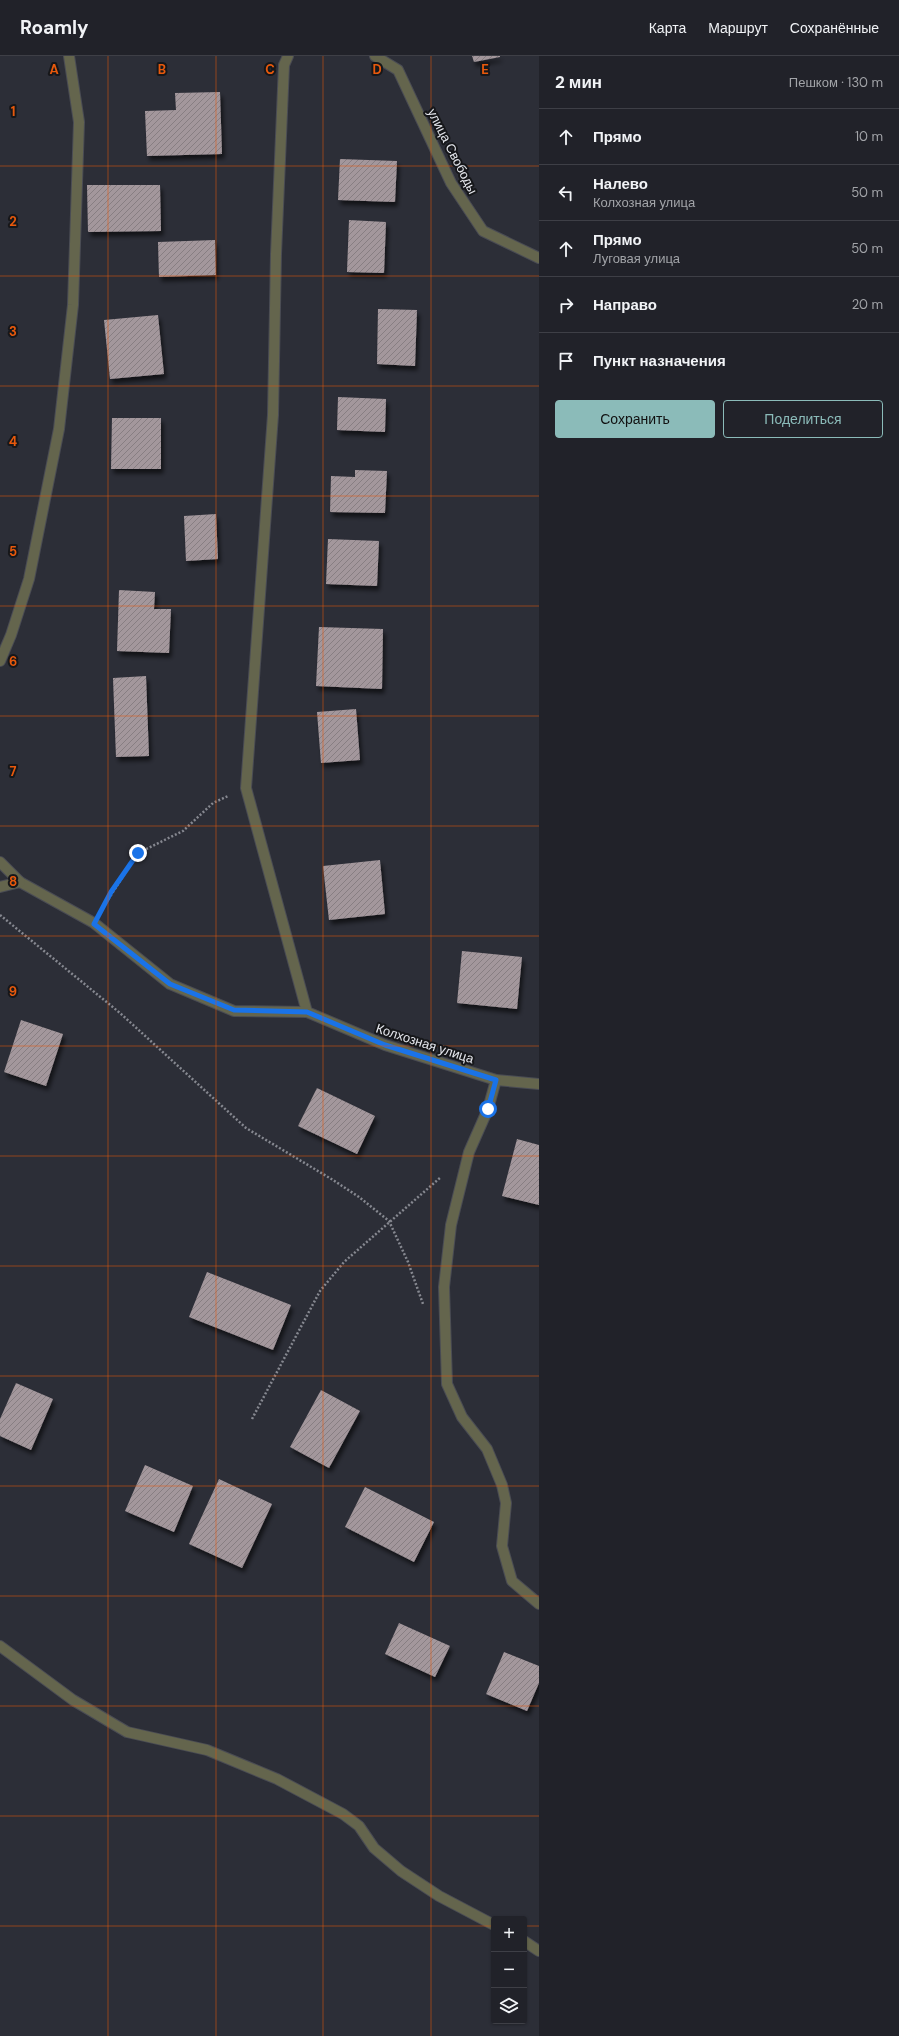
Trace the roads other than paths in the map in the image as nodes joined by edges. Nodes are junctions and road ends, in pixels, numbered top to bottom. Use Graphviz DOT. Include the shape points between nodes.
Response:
graph roads {
  1 [pos="69,56"];
  2 [pos="288,56"];
  3 [pos="375,56"];
  4 [pos="539,258"];
  5 [pos="0,661"];
  6 [pos="0,862"];
  7 [pos="20,882"];
  8 [pos="0,887"];
  9 [pos="307,1012"];
  10 [pos="496,1080"];
  11 [pos="539,1084"];
  12 [pos="539,1604"];
  13 [pos="0,1646"];
  14 [pos="491,1923"];
  15 [pos="527,1944"];
  16 [pos="539,1951"];
  1 -- 5 [label="street" via="79,122 73,305 60,421 29,579"];
  2 -- 9 [label="street" via="284,65 276,254 273,415 246,788"];
  3 -- 4 [label="street, улица Свободы" via="398,70 451,183 483,231"];
  6 -- 7 [label="street"];
  7 -- 8 [label="street"];
  7 -- 9 [label="street" via="94,924 170,984 234,1010"];
  9 -- 10 [label="street, Колхозная улица" via="385,1045"];
  10 -- 11 [label="street, Колхозная улица"];
  10 -- 12 [label="street" via="488,1109 469,1152 451,1225 444,1287 447,1384 462,1417 487,1449 502,1485 506,1503 502,1546 512,1581"];
  13 -- 14 [label="street" via="73,1700 127,1732 207,1750 277,1779 343,1814 359,1826 374,1848 401,1871"];
  15 -- 16 [label="street"];
}
